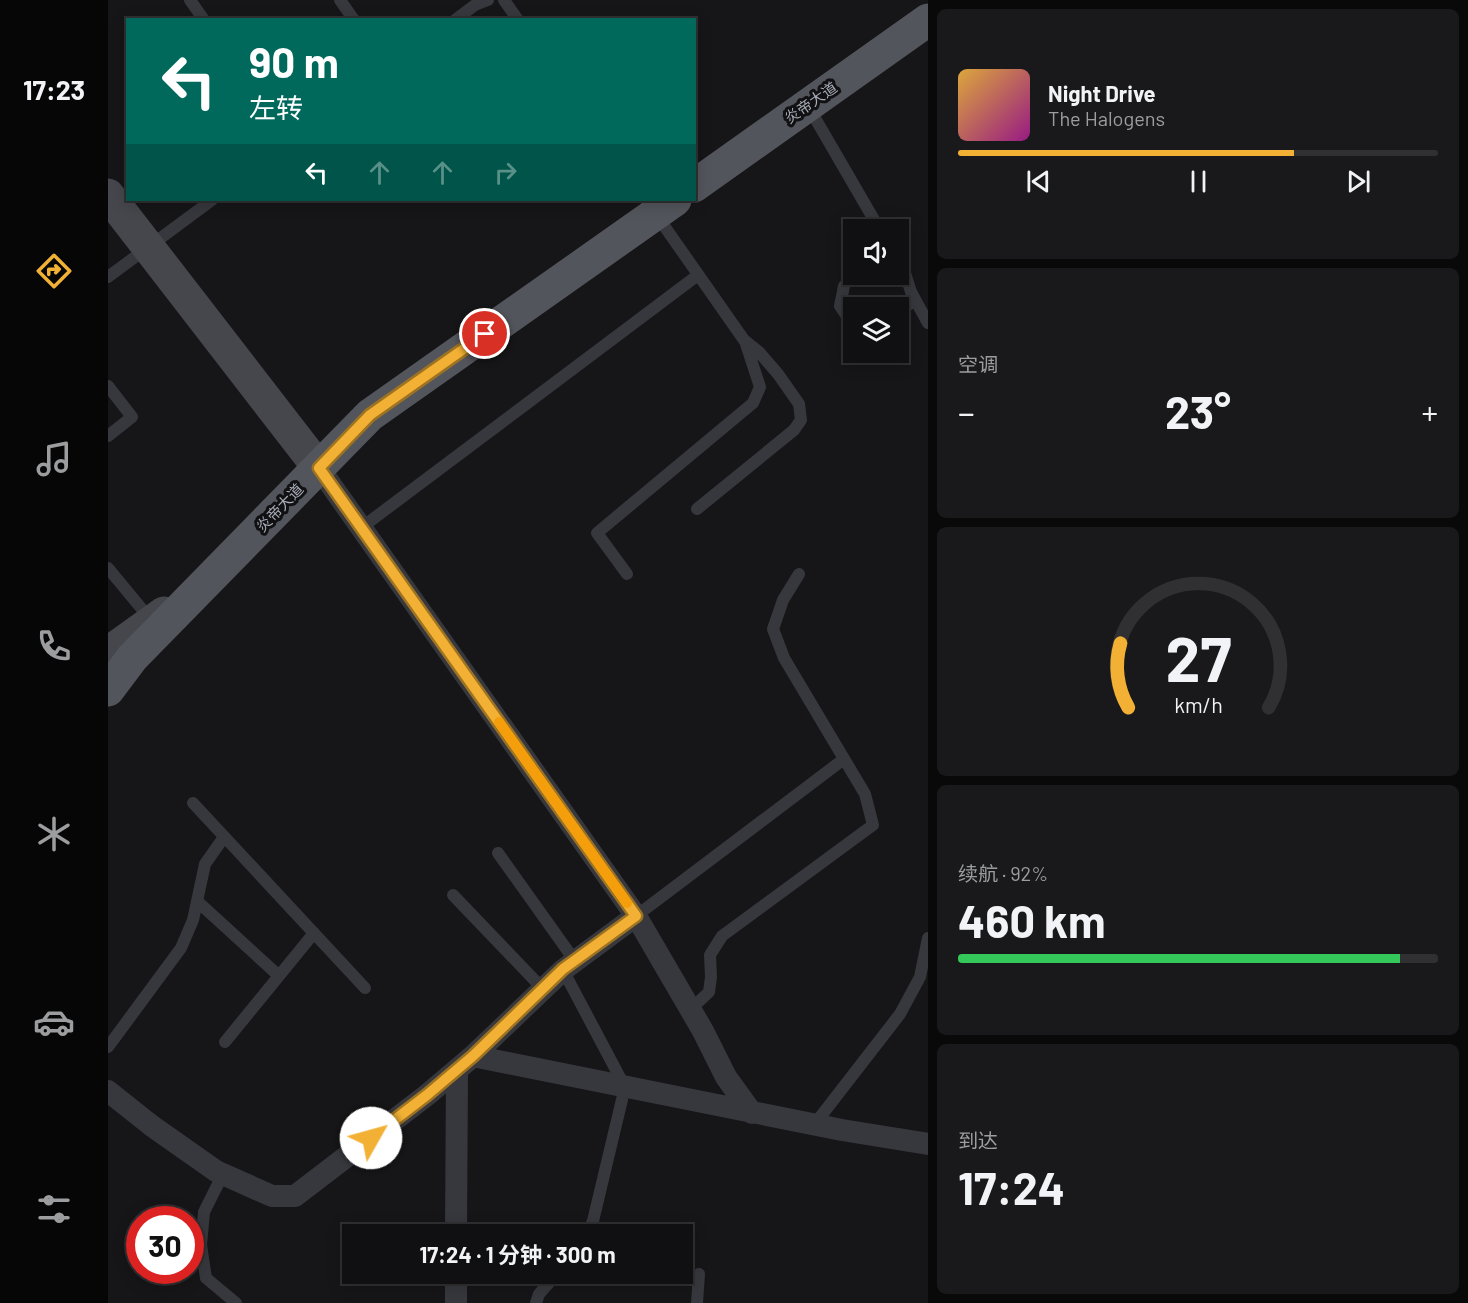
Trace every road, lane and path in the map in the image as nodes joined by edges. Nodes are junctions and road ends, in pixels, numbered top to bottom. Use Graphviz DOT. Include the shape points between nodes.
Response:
graph roads {
  1 [pos="190,0"];
  2 [pos="340,0"];
  3 [pos="488,0"];
  4 [pos="504,0"];
  5 [pos="203,18"];
  6 [pos="353,18"];
  7 [pos="459,18"];
  8 [pos="517,18"];
  9 [pos="928,20"];
  10 [pos="808,105"];
  11 [pos="696,185"];
  12 [pos="108,195"];
  13 [pos="211,201"];
  14 [pos="659,204"];
  15 [pos="874,219"];
  16 [pos="148,247"];
  17 [pos="698,275"];
  18 [pos="108,277"];
  19 [pos="909,284"];
  20 [pos="844,286"];
  21 [pos="915,300"];
  22 [pos="909,304"];
  23 [pos="843,310"];
  24 [pos="928,323"];
  25 [pos="744,340"];
  26 [pos="108,386"];
  27 [pos="108,436"];
  28 [pos="319,468"];
  29 [pos="698,508"];
  30 [pos="361,528"];
  31 [pos="108,568"];
  32 [pos="627,574"];
  33 [pos="799,574"];
  34 [pos="205,584"];
  35 [pos="152,621"];
  36 [pos="108,653"];
  37 [pos="108,690"];
  38 [pos="844,759"];
  39 [pos="193,803"];
  40 [pos="224,837"];
  41 [pos="498,853"];
  42 [pos="453,895"];
  43 [pos="197,900"];
  44 [pos="636,916"];
  45 [pos="314,933"];
  46 [pos="928,938"];
  47 [pos="569,965"];
  48 [pos="279,976"];
  49 [pos="364,988"];
  50 [pos="543,989"];
  51 [pos="691,1009"];
  52 [pos="225,1042"];
  53 [pos="108,1047"];
  54 [pos="465,1063"];
  55 [pos="625,1087"];
  56 [pos="108,1091"];
  57 [pos="752,1113"];
  58 [pos="814,1125"];
  59 [pos="928,1144"];
  60 [pos="223,1174"];
  61 [pos="457,1224"];
  62 [pos="592,1224"];
  63 [pos="699,1274"];
  64 [pos="456,1284"];
  65 [pos="548,1284"];
  66 [pos="236,1303"];
  67 [pos="456,1303"];
  68 [pos="536,1303"];
  69 [pos="697,1303"];
  1 -- 5 [label="lane"];
  2 -- 6 [label="lane"];
  3 -- 7 [label="lane"];
  4 -- 8 [label="lane"];
  9 -- 10 [label="main road, 炎帝大道"];
  10 -- 11 [label="main road, 炎帝大道"];
  10 -- 15 [label="lane"];
  12 -- 16 [label="main road"];
  13 -- 16 [label="lane"];
  14 -- 17 [label="lane"];
  14 -- 28 [label="main road, 炎帝大道" via="370,415"];
  16 -- 18 [label="lane"];
  16 -- 28 [label="main road"];
  17 -- 25 [label="lane"];
  17 -- 30 [label="lane"];
  19 -- 21 [label="lane"];
  20 -- 23 [label="lane" via="840,306"];
  21 -- 22 [label="lane"];
  21 -- 24 [label="lane"];
  25 -- 29 [label="lane" via="778,374 799,404 801,420 794,430"];
  25 -- 32 [label="lane" via="760,387 753,403 597,533"];
  26 -- 27 [label="lane" via="132,417"];
  28 -- 30 [label="street"];
  28 -- 34 [label="main road, 炎帝大道"];
  30 -- 44 [label="street"];
  31 -- 35 [label="lane"];
  33 -- 38 [label="lane" via="772,629 784,658"];
  34 -- 35 [label="main road"];
  34 -- 37 [label="main road, 炎帝大道" via="132,658"];
  35 -- 36 [label="main road"];
  38 -- 44 [label="lane"];
  38 -- 51 [label="lane" via="865,794 873,825 722,936 710,955 709,992"];
  39 -- 40 [label="lane"];
  40 -- 43 [label="lane" via="205,864"];
  40 -- 45 [label="lane"];
  41 -- 47 [label="lane"];
  42 -- 50 [label="lane"];
  43 -- 48 [label="lane"];
  43 -- 53 [label="lane" via="181,948"];
  44 -- 47 [label="street"];
  44 -- 51 [label="street"];
  45 -- 48 [label="lane"];
  45 -- 49 [label="lane"];
  46 -- 58 [label="lane" via="920,977 900,1014"];
  47 -- 50 [label="street"];
  47 -- 55 [label="lane"];
  48 -- 52 [label="lane"];
  50 -- 54 [label="street"];
  51 -- 57 [label="street" via="726,1077"];
  54 -- 55 [label="street"];
  54 -- 60 [label="street" via="296,1196 272,1196"];
  54 -- 61 [label="street"];
  55 -- 57 [label="street"];
  55 -- 62 [label="lane"];
  56 -- 60 [label="street"];
  57 -- 58 [label="street"];
  58 -- 59 [label="street"];
  60 -- 66 [label="lane" via="204,1212 201,1245 206,1278"];
  63 -- 69 [label="lane"];
  64 -- 67 [label="street"];
  65 -- 68 [label="lane"];
}
